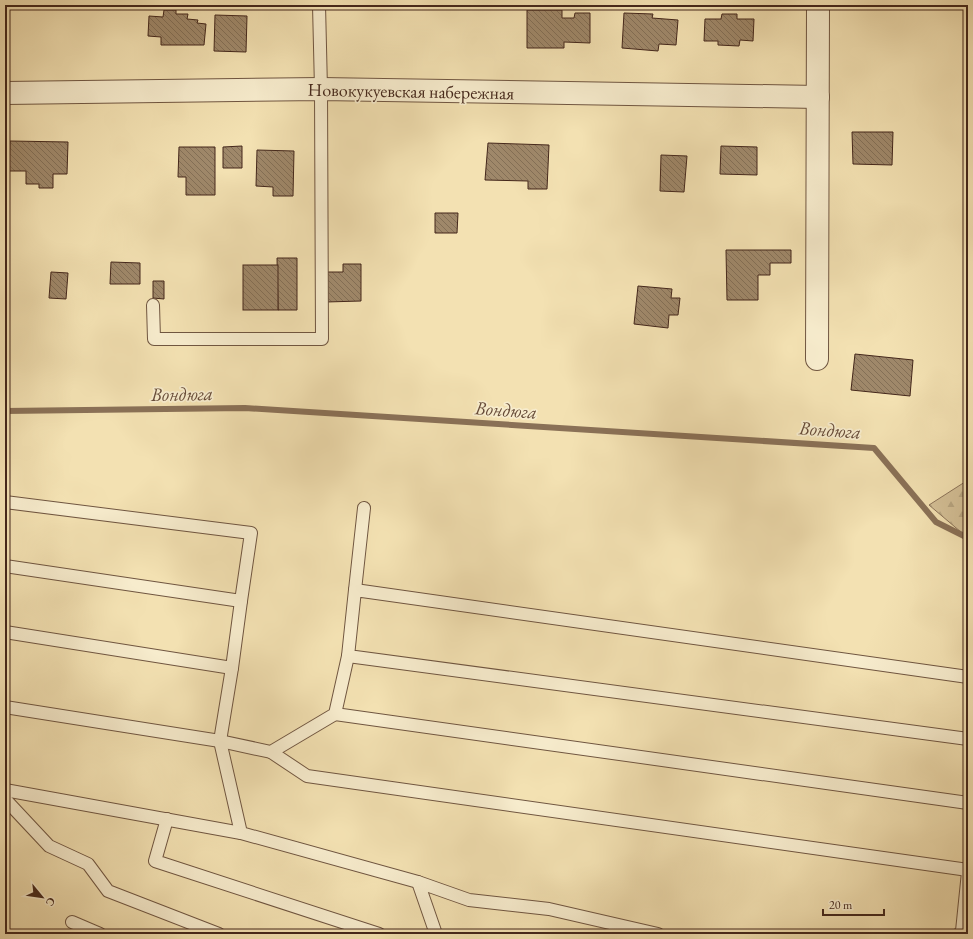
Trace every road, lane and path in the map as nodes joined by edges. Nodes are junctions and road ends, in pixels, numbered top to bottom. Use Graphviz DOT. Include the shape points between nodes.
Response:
graph roads {
  1 [pos="319,5"];
  2 [pos="818,5"];
  3 [pos="321,89"];
  4 [pos="5,93"];
  5 [pos="818,97"];
  6 [pos="153,305"];
  7 [pos="817,359"];
  8 [pos="5,502"];
  9 [pos="364,508"];
  10 [pos="5,566"];
  11 [pos="355,590"];
  12 [pos="241,601"];
  13 [pos="5,632"];
  14 [pos="348,656"];
  15 [pos="232,668"];
  16 [pos="968,676"];
  17 [pos="5,707"];
  18 [pos="335,714"];
  19 [pos="968,739"];
  20 [pos="220,741"];
  21 [pos="271,752"];
  22 [pos="5,790"];
  23 [pos="5,799"];
  24 [pos="968,802"];
  25 [pos="167,819"];
  26 [pos="241,833"];
  27 [pos="968,871"];
  28 [pos="418,882"];
  29 [pos="72,922"];
  30 [pos="963,932"];
  31 [pos="100,934"];
  32 [pos="219,934"];
  33 [pos="379,934"];
  34 [pos="436,934"];
  35 [pos="658,934"];
  1 -- 3 [label="lane"];
  2 -- 5 [label="street"];
  3 -- 4 [label="street, Новокукуевская набережная"];
  3 -- 5 [label="street, Новокукуевская набережная"];
  3 -- 6 [label="lane" via="322,339 154,339"];
  5 -- 7 [label="street"];
  8 -- 12 [label="lane" via="251,533"];
  9 -- 11 [label="lane"];
  10 -- 12 [label="lane"];
  11 -- 14 [label="lane"];
  11 -- 16 [label="lane"];
  12 -- 15 [label="lane"];
  13 -- 15 [label="lane"];
  14 -- 18 [label="lane"];
  14 -- 19 [label="lane"];
  15 -- 20 [label="lane"];
  17 -- 20 [label="lane"];
  18 -- 21 [label="lane"];
  18 -- 24 [label="lane"];
  20 -- 21 [label="lane"];
  20 -- 26 [label="lane"];
  21 -- 27 [label="lane" via="307,776"];
  22 -- 25 [label="lane"];
  23 -- 32 [label="lane" via="49,846 88,864 108,891"];
  25 -- 26 [label="lane"];
  25 -- 33 [label="lane" via="155,861"];
  26 -- 28 [label="lane"];
  27 -- 30 [label="lane"];
  28 -- 34 [label="lane"];
  28 -- 35 [label="lane" via="469,900 549,909"];
  29 -- 31 [label="lane"];
}
